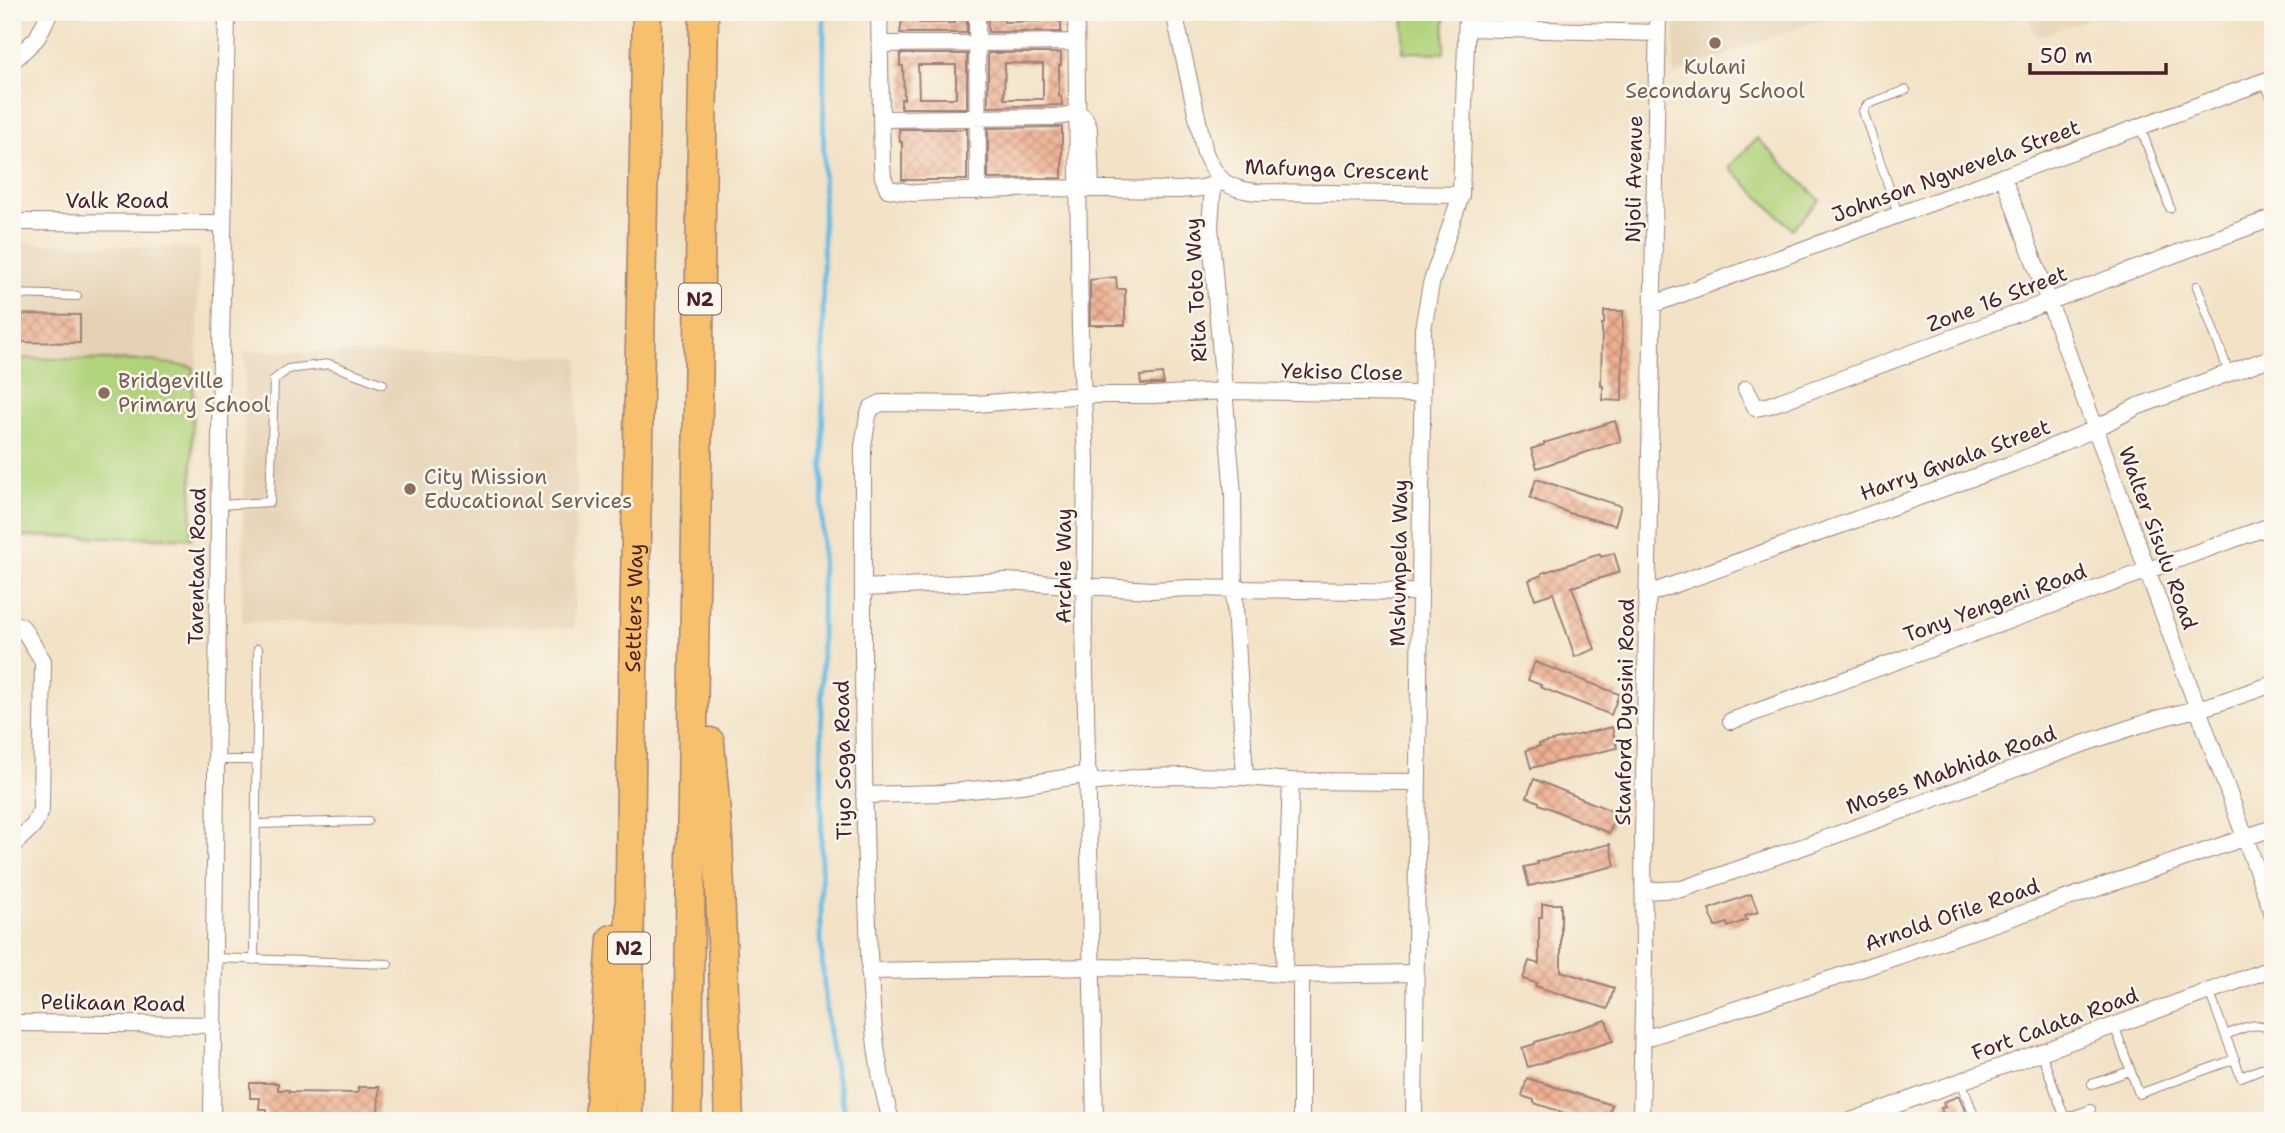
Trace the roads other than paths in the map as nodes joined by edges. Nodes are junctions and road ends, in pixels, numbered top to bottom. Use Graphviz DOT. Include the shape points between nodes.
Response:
graph roads {
  1 [pos="50,12"];
  2 [pos="227,12"];
  3 [pos="648,12"];
  4 [pos="704,12"];
  5 [pos="878,12"];
  6 [pos="977,12"];
  7 [pos="1076,12"];
  8 [pos="1174,12"];
  9 [pos="1658,12"];
  10 [pos="1467,20"];
  11 [pos="1658,33"];
  12 [pos="977,42"];
  13 [pos="1075,42"];
  14 [pos="880,44"];
  15 [pos="12,62"];
  16 [pos="2268,80"];
  17 [pos="1906,90"];
  18 [pos="2273,101"];
  19 [pos="1077,113"];
  20 [pos="977,118"];
  21 [pos="882,119"];
  22 [pos="2273,122"];
  23 [pos="2140,126"];
  24 [pos="2273,140"];
  25 [pos="2003,176"];
  26 [pos="1218,184"];
  27 [pos="1084,189"];
  28 [pos="978,191"];
  29 [pos="1461,195"];
  30 [pos="2169,208"];
  31 [pos="1898,214"];
  32 [pos="2273,218"];
  33 [pos="12,222"];
  34 [pos="222,223"];
  35 [pos="2197,286"];
  36 [pos="12,294"];
  37 [pos="77,296"];
  38 [pos="2049,301"];
  39 [pos="1654,304"];
  40 [pos="2273,357"];
  41 [pos="2229,373"];
  42 [pos="383,384"];
  43 [pos="1746,389"];
  44 [pos="1223,391"];
  45 [pos="1421,394"];
  46 [pos="1083,395"];
  47 [pos="881,403"];
  48 [pos="2095,429"];
  49 [pos="219,505"];
  50 [pos="2273,525"];
  51 [pos="2147,570"];
  52 [pos="1084,585"];
  53 [pos="697,586"];
  54 [pos="863,588"];
  55 [pos="1234,590"];
  56 [pos="1420,594"];
  57 [pos="1648,594"];
  58 [pos="12,623"];
  59 [pos="258,649"];
  60 [pos="2273,684"];
  61 [pos="2198,708"];
  62 [pos="1731,721"];
  63 [pos="216,760"];
  64 [pos="257,760"];
  65 [pos="631,774"];
  66 [pos="1245,777"];
  67 [pos="1089,778"];
  68 [pos="1291,781"];
  69 [pos="1417,782"];
  70 [pos="864,795"];
  71 [pos="368,821"];
  72 [pos="256,824"];
  73 [pos="2273,828"];
  74 [pos="2245,838"];
  75 [pos="12,846"];
  76 [pos="1644,891"];
  77 [pos="2273,914"];
  78 [pos="214,958"];
  79 [pos="254,960"];
  80 [pos="388,964"];
  81 [pos="1093,967"];
  82 [pos="2273,968"];
  83 [pos="869,971"];
  84 [pos="1415,973"];
  85 [pos="1284,974"];
  86 [pos="1301,975"];
  87 [pos="2209,991"];
  88 [pos="12,1023"];
  89 [pos="214,1025"];
  90 [pos="2114,1025"];
  91 [pos="2273,1031"];
  92 [pos="2225,1035"];
  93 [pos="1643,1039"];
  94 [pos="2041,1052"];
  95 [pos="2235,1059"];
  96 [pos="2273,1064"];
  97 [pos="2130,1071"];
  98 [pos="1961,1081"];
  99 [pos="2092,1084"];
  100 [pos="2091,1109"];
  101 [pos="1868,1118"];
  102 [pos="2066,1119"];
  103 [pos="212,1121"];
  104 [pos="599,1121"];
  105 [pos="628,1121"];
  106 [pos="687,1121"];
  107 [pos="729,1121"];
  108 [pos="891,1121"];
  109 [pos="1096,1121"];
  110 [pos="1301,1121"];
  111 [pos="1414,1121"];
  112 [pos="1641,1121"];
  113 [pos="1851,1121"];
  114 [pos="1976,1121"];
  1 -- 15 [label="street" via="37,38"];
  2 -- 34 [label="street, Tarentaal Road"];
  3 -- 65 [label="highway, Settlers Way / N2"];
  4 -- 53 [label="highway, N2"];
  5 -- 14 [label="street"];
  6 -- 12 [label="street"];
  7 -- 13 [label="street, Archie Way"];
  8 -- 26 [label="street, Mafunga Crescent" via="1205,153"];
  9 -- 11 [label="street, Njoli Avenue"];
  10 -- 11 [label="street"];
  10 -- 29 [label="street, Mshumpela Way"];
  11 -- 39 [label="street, Njoli Avenue"];
  12 -- 13 [label="street"];
  12 -- 14 [label="street"];
  12 -- 20 [label="street"];
  13 -- 19 [label="street, Archie Way"];
  14 -- 21 [label="street"];
  16 -- 18 [label="lane"];
  16 -- 23 [label="street, Johnson Ngwevela Street"];
  17 -- 31 [label="lane" via="1868,104 1863,111"];
  19 -- 20 [label="street"];
  19 -- 27 [label="street, Archie Way"];
  20 -- 21 [label="street"];
  20 -- 28 [label="street"];
  21 -- 28 [label="street" via="882,165 888,189"];
  22 -- 24 [label="lane"];
  23 -- 25 [label="street, Johnson Ngwevela Street"];
  23 -- 30 [label="lane"];
  25 -- 31 [label="street, Johnson Ngwevela Street"];
  25 -- 38 [label="street, Walter Sisulu Road"];
  26 -- 27 [label="street" via="1179,190"];
  26 -- 29 [label="street, Mafunga Crescent" via="1257,191"];
  26 -- 44 [label="street, Rita Toto Way" via="1210,226"];
  27 -- 28 [label="street"];
  27 -- 46 [label="street, Archie Way"];
  29 -- 45 [label="street, Mshumpela Way" via="1426,304"];
  31 -- 39 [label="street, Johnson Ngwevela Street"];
  32 -- 38 [label="street, Zone 16 Street"];
  33 -- 34 [label="street, Valk Road"];
  34 -- 49 [label="street, Tarentaal Road"];
  35 -- 41 [label="lane"];
  36 -- 37 [label="lane"];
  38 -- 43 [label="street, Zone 16 Street" via="1762,407 1755,408"];
  38 -- 48 [label="street, Walter Sisulu Road"];
  39 -- 57 [label="street, Stanford Dyosini Road"];
  40 -- 41 [label="street, Harry Gwala Street"];
  41 -- 48 [label="street, Harry Gwala Street" via="2136,407"];
  42 -- 49 [label="lane" via="329,364 288,369 274,380 270,502"];
  44 -- 45 [label="street, Yekiso Close"];
  44 -- 46 [label="street, Yekiso Close"];
  44 -- 55 [label="street, Rita Toto Way" via="1233,494"];
  45 -- 56 [label="street, Mshumpela Way"];
  46 -- 47 [label="street, Yekiso Close" via="977,404"];
  46 -- 52 [label="street, Archie Way"];
  47 -- 54 [label="street, Tiyo Soga Road" via="869,411 863,446"];
  48 -- 51 [label="street, Walter Sisulu Road"];
  48 -- 57 [label="street, Harry Gwala Street" via="2014,463"];
  49 -- 63 [label="street, Tarentaal Road"];
  50 -- 51 [label="street, Tony Yengeni Road"];
  51 -- 61 [label="street, Walter Sisulu Road"];
  51 -- 62 [label="street, Tony Yengeni Road"];
  52 -- 54 [label="street" via="990,581"];
  52 -- 55 [label="street"];
  52 -- 67 [label="street, Archie Way"];
  53 -- 106 [label="highway, N2"];
  53 -- 107 [label="highway" via="718,839"];
  54 -- 70 [label="street, Tiyo Soga Road"];
  55 -- 56 [label="street"];
  55 -- 66 [label="street, Rita Toto Way"];
  56 -- 69 [label="street, Mshumpela Way"];
  57 -- 76 [label="street, Stanford Dyosini Road"];
  58 -- 75 [label="street" via="22,627 43,661 41,810 34,825"];
  59 -- 64 [label="lane"];
  60 -- 61 [label="street, Moses Mabhida Road"];
  61 -- 74 [label="street, Walter Sisulu Road"];
  61 -- 76 [label="street, Moses Mabhida Road" via="2061,751 1682,889"];
  63 -- 64 [label="lane"];
  63 -- 78 [label="street, Tarentaal Road"];
  64 -- 72 [label="lane"];
  65 -- 104 [label="highway" via="617,860"];
  65 -- 105 [label="highway, Settlers Way / N2"];
  66 -- 67 [label="street"];
  66 -- 68 [label="street"];
  67 -- 70 [label="street" via="941,793"];
  67 -- 81 [label="street, Archie Way"];
  68 -- 69 [label="street"];
  68 -- 85 [label="street"];
  69 -- 84 [label="street, Mshumpela Way"];
  70 -- 83 [label="street, Tiyo Soga Road"];
  71 -- 72 [label="lane"];
  72 -- 79 [label="lane"];
  73 -- 74 [label="street, Arnold Ofile Road"];
  74 -- 77 [label="street, Walter Sisulu Road"];
  74 -- 93 [label="street, Arnold Ofile Road"];
  76 -- 93 [label="street, Stanford Dyosini Road"];
  78 -- 79 [label="lane"];
  78 -- 89 [label="street, Tarentaal Road"];
  79 -- 80 [label="lane"];
  81 -- 83 [label="street"];
  81 -- 85 [label="street"];
  81 -- 109 [label="street, Archie Way"];
  82 -- 87 [label="street, Fort Calata Road"];
  83 -- 108 [label="street, Tiyo Soga Road" via="876,1045"];
  84 -- 86 [label="street"];
  84 -- 111 [label="street, Mshumpela Way"];
  85 -- 86 [label="street"];
  86 -- 110 [label="street"];
  87 -- 90 [label="street, Fort Calata Road"];
  87 -- 92 [label="lane"];
  88 -- 89 [label="street, Pelikaan Road"];
  89 -- 103 [label="street, Tarentaal Road"];
  90 -- 94 [label="street, Fort Calata Road"];
  90 -- 97 [label="lane"];
  91 -- 92 [label="lane" via="2257,1024"];
  92 -- 95 [label="lane"];
  93 -- 112 [label="street, Stanford Dyosini Road"];
  94 -- 98 [label="street, Fort Calata Road"];
  94 -- 102 [label="lane"];
  95 -- 96 [label="lane" via="2241,1077"];
  95 -- 97 [label="lane" via="2139,1094"];
  97 -- 99 [label="lane"];
  98 -- 101 [label="street, Fort Calata Road"];
  98 -- 114 [label="lane"];
  100 -- 102 [label="lane"];
  101 -- 113 [label="street, Fort Calata Road"];
}
